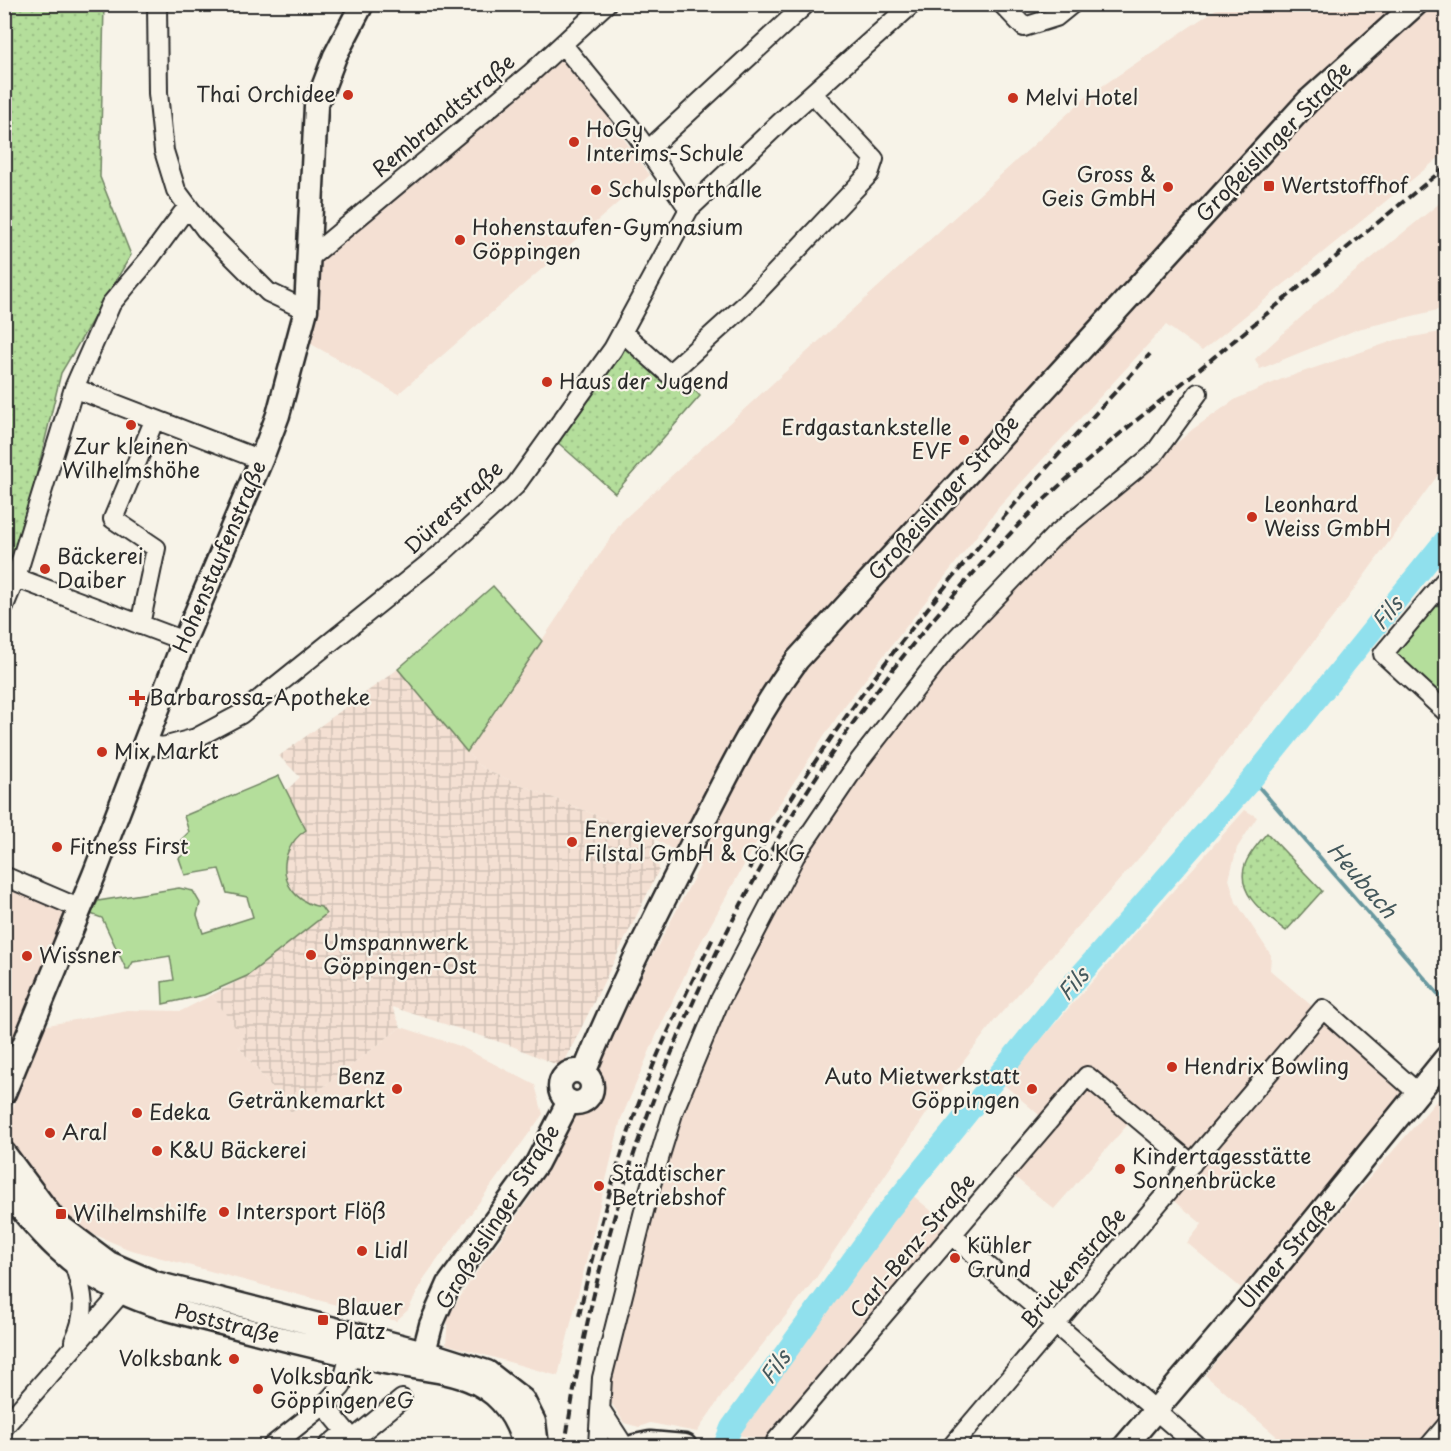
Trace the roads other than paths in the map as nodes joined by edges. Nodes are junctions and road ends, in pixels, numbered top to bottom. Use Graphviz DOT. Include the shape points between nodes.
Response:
graph roads {
  1 [pos="158,4"];
  2 [pos="362,4"];
  3 [pos="606,4"];
  4 [pos="806,4"];
  5 [pos="912,4"];
  6 [pos="1002,4"];
  7 [pos="1072,4"];
  8 [pos="1416,4"];
  9 [pos="562,45"];
  10 [pos="813,94"];
  11 [pos="648,150"];
  12 [pos="689,209"];
  13 [pos="192,214"];
  14 [pos="308,259"];
  15 [pos="306,310"];
  16 [pos="622,332"];
  17 [pos="74,388"];
  18 [pos="1198,393"];
  19 [pos="154,421"];
  20 [pos="261,460"];
  21 [pos="10,575"];
  22 [pos="1446,579"];
  23 [pos="4,606"];
  24 [pos="140,625"];
  25 [pos="184,641"];
  26 [pos="1446,712"];
  27 [pos="144,744"];
  28 [pos="4,876"];
  29 [pos="81,909"];
  30 [pos="1446,1058"];
  31 [pos="4,1093"];
  32 [pos="1419,1094"];
  33 [pos="4,1153"];
  34 [pos="1192,1164"];
  35 [pos="4,1188"];
  36 [pos="952,1235"];
  37 [pos="74,1264"];
  38 [pos="125,1282"];
  39 [pos="1056,1324"];
  40 [pos="350,1355"];
  41 [pos="64,1358"];
  42 [pos="422,1360"];
  43 [pos="402,1399"];
  44 [pos="324,1405"];
  45 [pos="602,1412"];
  46 [pos="1156,1412"];
  47 [pos="1446,1426"];
  48 [pos="4,1427"];
  49 [pos="352,1439"];
  50 [pos="272,1446"];
  51 [pos="328,1446"];
  52 [pos="524,1446"];
  53 [pos="537,1446"];
  54 [pos="598,1446"];
  55 [pos="624,1446"];
  56 [pos="635,1446"];
  57 [pos="685,1446"];
  58 [pos="775,1446"];
  59 [pos="952,1446"];
  60 [pos="1125,1446"];
  61 [pos="1197,1446"];
  62 [pos="1429,1446"];
  1 -- 13 [label="street" via="158,93 164,151 176,190"];
  2 -- 14 [label="main road, Hohenstaufenstraße" via="334,56 316,106"];
  3 -- 9 [label="street, Rembrandtstraße"];
  4 -- 11 [label="street"];
  5 -- 10 [label="street, Dürerstraße"];
  6 -- 7 [label="street" via="1024,27 1056,17"];
  8 -- 42 [label="main road, Großeislinger Straße" via="1308,101 797,660 738,755 635,955 584,1073 568,1072 561,1080 560,1090 569,1101 537,1163 449,1284 431,1325"];
  9 -- 11 [label="street"];
  9 -- 14 [label="street, Rembrandtstraße"];
  10 -- 12 [label="street, Dürerstraße"];
  10 -- 16 [label="street" via="874,159 869,174 744,306 669,374"];
  11 -- 12 [label="street"];
  12 -- 16 [label="street, Dürerstraße"];
  13 -- 15 [label="street" via="268,292"];
  13 -- 17 [label="street" via="182,214 111,304"];
  14 -- 15 [label="main road, Hohenstaufenstraße"];
  15 -- 20 [label="main road, Hohenstaufenstraße" via="289,379"];
  16 -- 27 [label="street, Dürerstraße" via="515,486 451,545 241,714 196,738 163,747"];
  17 -- 19 [label="street"];
  17 -- 21 [label="street"];
  18 -- 45 [label="street" via="1154,454 1054,536 949,646 860,760 795,856 719,1002 674,1110 648,1191 609,1348 602,1378"];
  19 -- 20 [label="street"];
  19 -- 24 [label="street" via="114,519 156,549"];
  20 -- 25 [label="main road, Hohenstaufenstraße"];
  21 -- 23 [label="street"];
  21 -- 24 [label="street"];
  22 -- 26 [label="street" via="1383,654"];
  24 -- 25 [label="street"];
  25 -- 27 [label="main road, Hohenstaufenstraße"];
  27 -- 29 [label="main road, Hohenstaufenstraße"];
  28 -- 29 [label="street"];
  29 -- 31 [label="main road, Hohenstaufenstraße"];
  30 -- 32 [label="main road, Ulmer Straße"];
  32 -- 34 [label="street, Brückenstraße" via="1323,1009"];
  32 -- 46 [label="main road, Ulmer Straße"];
  33 -- 38 [label="main road" via="57,1224"];
  34 -- 36 [label="street, Carl-Benz-Straße" via="1088,1076"];
  34 -- 39 [label="street, Brückenstraße"];
  35 -- 37 [label="main road" via="44,1237"];
  36 -- 39 [label="street"];
  36 -- 58 [label="street, Carl-Benz-Straße"];
  37 -- 38 [label="main road"];
  37 -- 41 [label="street" via="84,1296 81,1326"];
  38 -- 40 [label="main road, Poststraße" via="149,1304"];
  38 -- 41 [label="street"];
  38 -- 42 [label="main road, Poststraße" via="155,1283"];
  39 -- 46 [label="street"];
  39 -- 59 [label="street, Brückenstraße"];
  40 -- 42 [label="main road, Poststraße"];
  40 -- 44 [label="street" via="341,1387"];
  41 -- 48 [label="street"];
  42 -- 52 [label="main road" via="477,1383 496,1396 512,1414"];
  42 -- 53 [label="main road" via="487,1372 506,1384 523,1400 530,1414"];
  43 -- 49 [label="street"];
  44 -- 49 [label="street"];
  44 -- 50 [label="street"];
  45 -- 54 [label="street"];
  45 -- 55 [label="street"];
  46 -- 60 [label="main road, Ulmer Straße"];
  46 -- 61 [label="street"];
  47 -- 62 [label="street"];
  49 -- 51 [label="street"];
  56 -- 57 [label="main road"];
}
